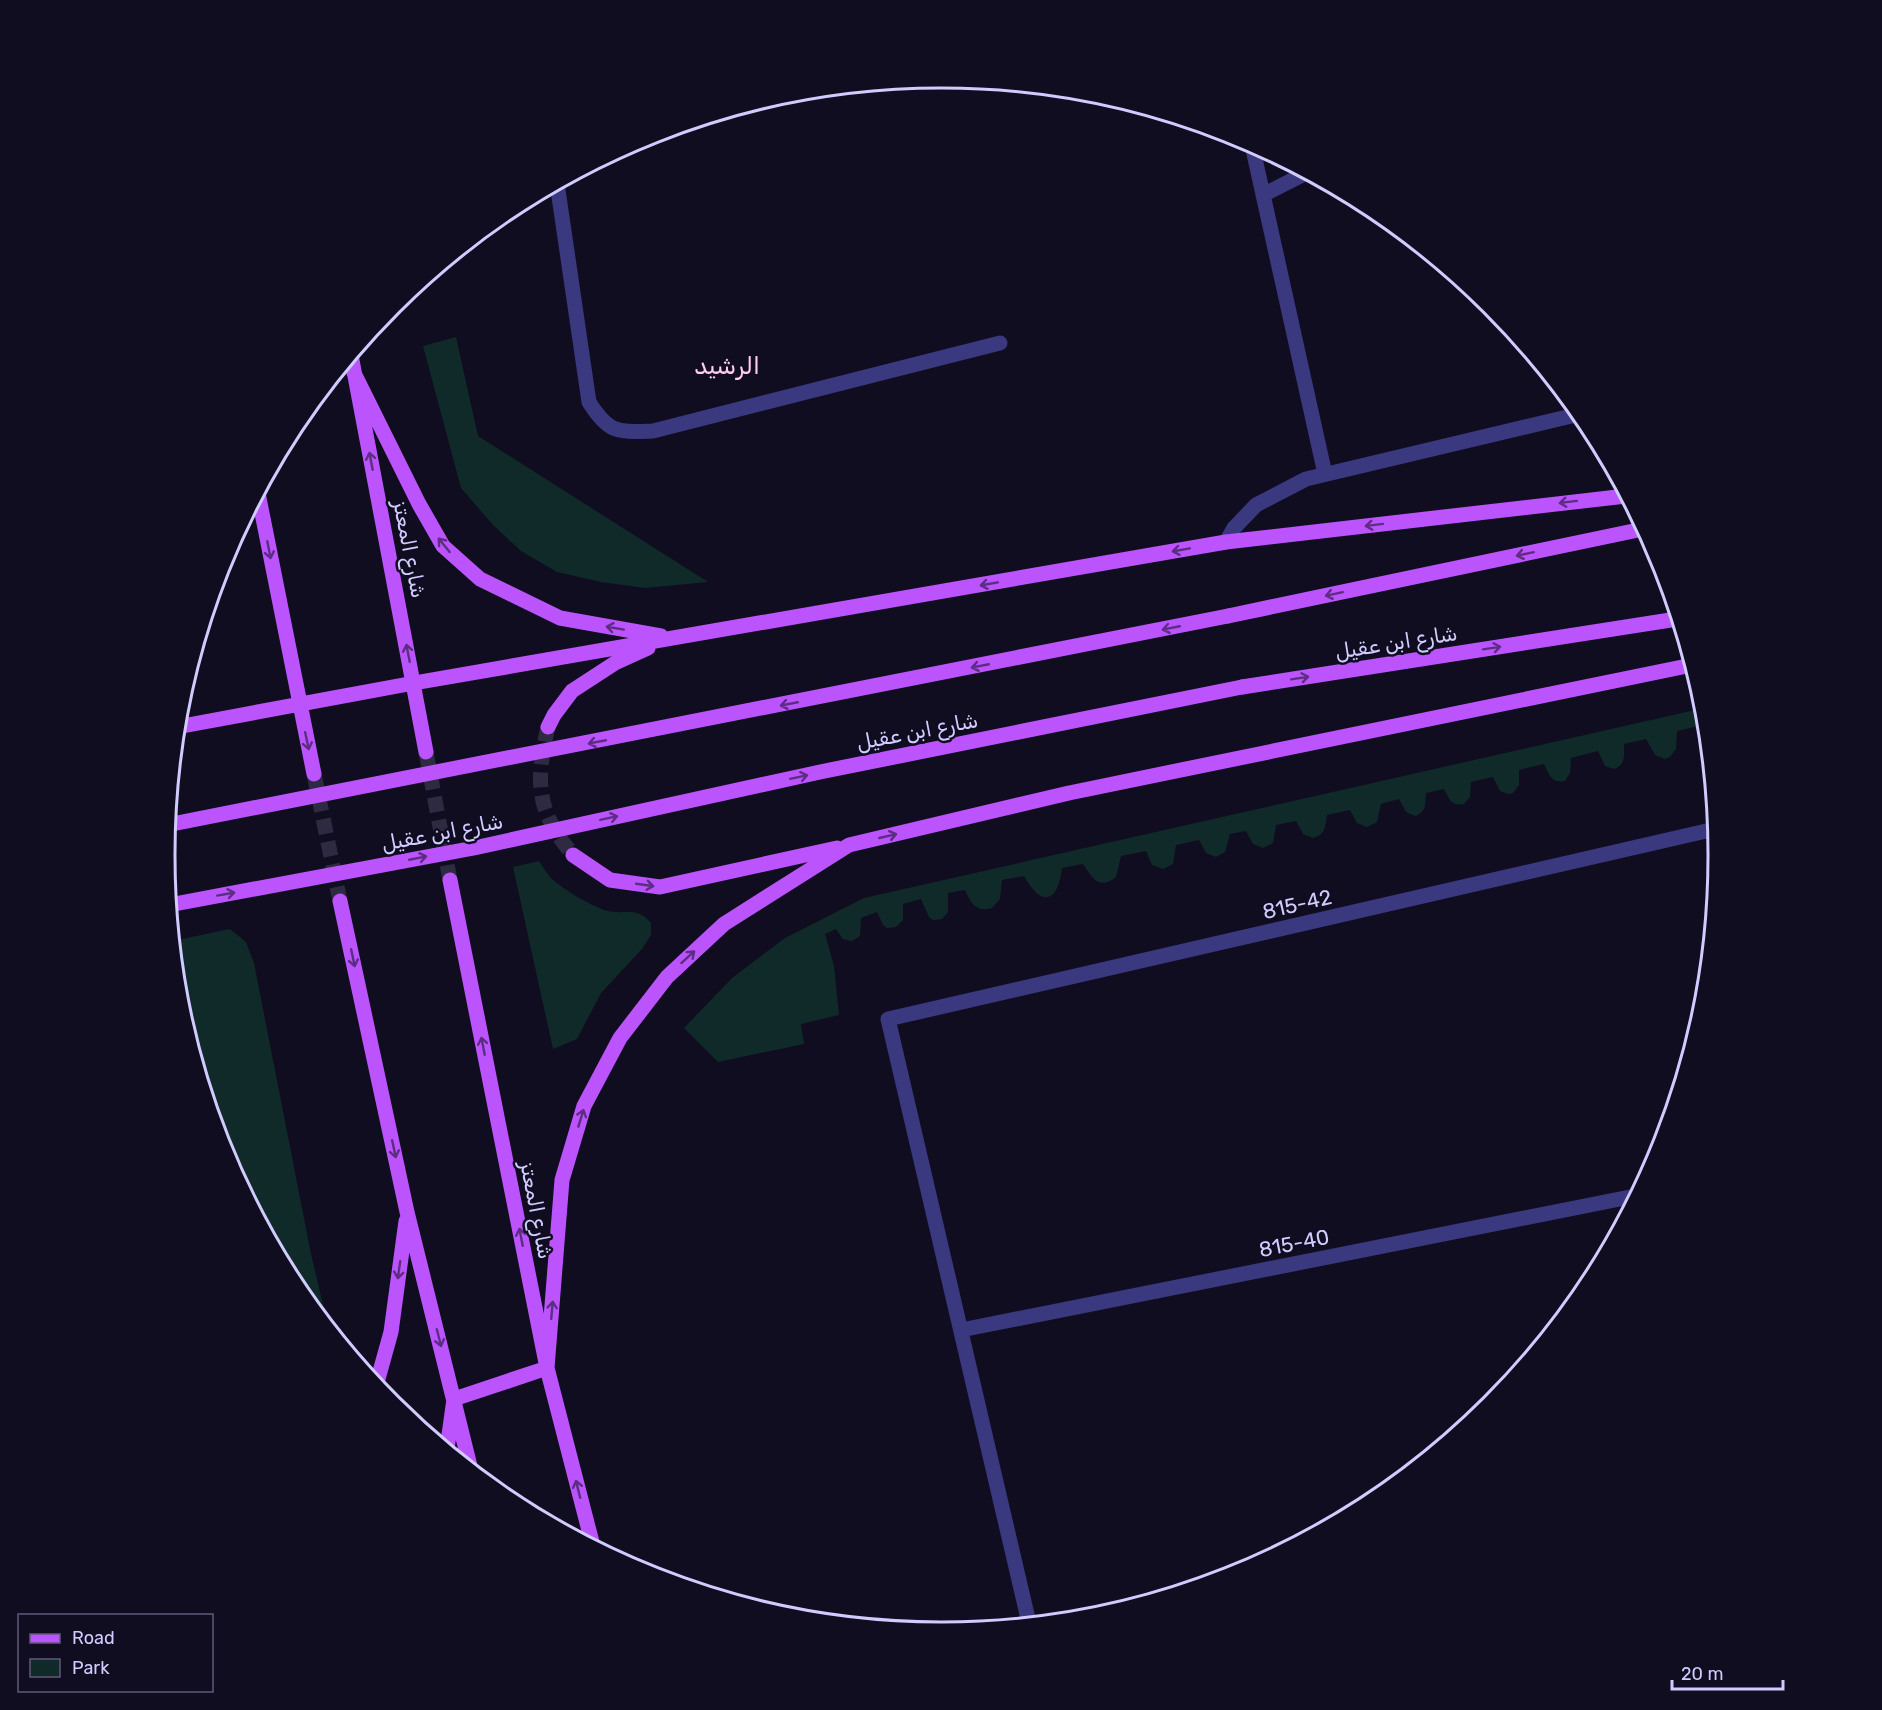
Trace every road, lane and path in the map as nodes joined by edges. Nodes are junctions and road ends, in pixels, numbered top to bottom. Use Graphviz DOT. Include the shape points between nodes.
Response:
graph roads {
  1 [pos="1254,156"];
  2 [pos="1298,177"];
  3 [pos="558,191"];
  4 [pos="1263,195"];
  5 [pos="1000,343"];
  6 [pos="353,365"];
  7 [pos="354,373"];
  8 [pos="1569,417"];
  9 [pos="1325,474"];
  10 [pos="1618,497"];
  11 [pos="260,504"];
  12 [pos="1635,531"];
  13 [pos="1226,542"];
  14 [pos="1670,620"];
  15 [pos="673,638"];
  16 [pos="1683,667"];
  17 [pos="414,683"];
  18 [pos="299,704"];
  19 [pos="186,725"];
  20 [pos="548,727"];
  21 [pos="426,752"];
  22 [pos="314,774"];
  23 [pos="176,823"];
  24 [pos="1707,831"];
  25 [pos="849,845"];
  26 [pos="573,855"];
  27 [pos="450,880"];
  28 [pos="340,901"];
  29 [pos="176,904"];
  30 [pos="1626,1198"];
  31 [pos="407,1212"];
  32 [pos="961,1330"];
  33 [pos="547,1368"];
  34 [pos="379,1375"];
  35 [pos="454,1399"];
  36 [pos="448,1441"];
  37 [pos="468,1458"];
  38 [pos="590,1536"];
  39 [pos="1027,1616"];
  1 -- 4 [label="street"];
  2 -- 4 [label="street"];
  3 -- 5 [label="street" via="589,402 602,422 622,431 654,431"];
  4 -- 9 [label="street"];
  6 -- 7 [label="main road, شارع المعتز"];
  15 -- 7 [label="main road, one-way" via="560,618 480,579 443,546"];
  17 -- 7 [label="main road, شارع المعتز, one-way"];
  8 -- 9 [label="street"];
  9 -- 13 [label="street" via="1306,479 1256,505"];
  10 -- 13 [label="main road, one-way"];
  11 -- 18 [label="main road, one-way"];
  12 -- 23 [label="main road, one-way, bridge" via="1228,616"];
  13 -- 15 [label="main road, one-way"];
  29 -- 14 [label="main road, شارع ابن عقيل, one-way, bridge" via="474,848 820,772 1242,687"];
  15 -- 17 [label="main road"];
  15 -- 20 [label="main road" via="615,663 572,691"];
  25 -- 16 [label="main road, one-way" via="1069,793"];
  17 -- 18 [label="main road"];
  17 -- 21 [label="main road, شارع المعتز"];
  18 -- 19 [label="main road"];
  18 -- 22 [label="main road, one-way"];
  24 -- 32 [label="street, 815-42" via="888,1019"];
  26 -- 25 [label="main road, one-way" via="610,880 660,888"];
  33 -- 25 [label="main road, one-way" via="562,1180 584,1106 620,1038 667,977 724,924"];
  33 -- 27 [label="main road, شارع المعتز, one-way"];
  28 -- 31 [label="main road, one-way"];
  30 -- 32 [label="street, 815-40"];
  31 -- 34 [label="main road, one-way" via="391,1332"];
  31 -- 35 [label="main road, one-way"];
  32 -- 39 [label="street"];
  33 -- 35 [label="main road"];
  38 -- 33 [label="main road, شارع المعتز, one-way"];
  35 -- 36 [label="main road"];
  35 -- 37 [label="main road"];
}
